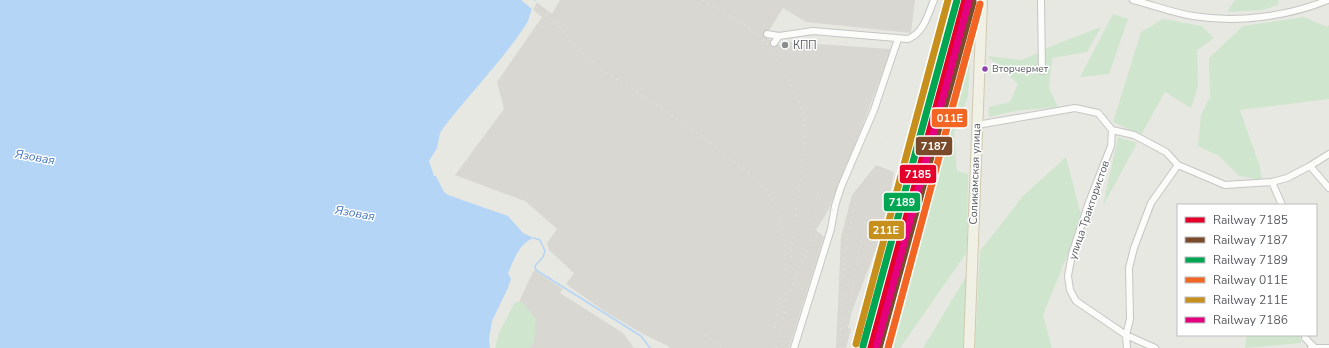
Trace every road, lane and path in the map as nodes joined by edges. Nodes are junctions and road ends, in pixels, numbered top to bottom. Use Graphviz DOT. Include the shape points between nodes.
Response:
graph roads {
  1 [pos="934,0"];
  2 [pos="982,0"];
  3 [pos="1041,0"];
  4 [pos="1133,0"];
  5 [pos="1328,0"];
  6 [pos="767,34"];
  7 [pos="780,36"];
  8 [pos="898,39"];
  9 [pos="774,43"];
  10 [pos="1042,71"];
  11 [pos="977,125"];
  12 [pos="1112,130"];
  13 [pos="1329,154"];
  14 [pos="1178,165"];
  15 [pos="1310,166"];
  16 [pos="1272,182"];
  17 [pos="1329,188"];
  18 [pos="1282,204"];
  19 [pos="1126,335"];
  20 [pos="1305,336"];
  21 [pos="794,348"];
  22 [pos="969,348"];
  23 [pos="1127,348"];
  24 [pos="1155,348"];
  25 [pos="1312,348"];
  26 [pos="1315,348"];
  27 [pos="1329,348"];
  1 -- 8 [label="street" via="917,34 908,39"];
  2 -- 11 [label="main road, Соликамская улица"];
  3 -- 10 [label="street"];
  4 -- 5 [label="street" via="1192,16 1222,19 1293,12"];
  6 -- 7 [label="street"];
  7 -- 8 [label="street" via="813,31"];
  7 -- 9 [label="street"];
  8 -- 21 [label="street" via="874,110 839,192 831,228"];
  11 -- 12 [label="street" via="1075,108 1098,113"];
  11 -- 22 [label="main road, Соликамская улица"];
  12 -- 14 [label="street" via="1134,135 1166,152"];
  12 -- 19 [label="street, улица Трактористов" via="1111,146 1089,202 1072,254 1068,276 1070,290 1076,301"];
  13 -- 15 [label="street"];
  14 -- 16 [label="street" via="1225,185"];
  14 -- 19 [label="street" via="1151,203 1134,248 1128,268 1130,319"];
  15 -- 16 [label="street"];
  15 -- 17 [label="street"];
  16 -- 18 [label="street"];
  19 -- 23 [label="street"];
  19 -- 24 [label="street, улица Трактористов"];
  20 -- 26 [label="street"];
  25 -- 26 [label="street"];
  26 -- 27 [label="street"];
}
